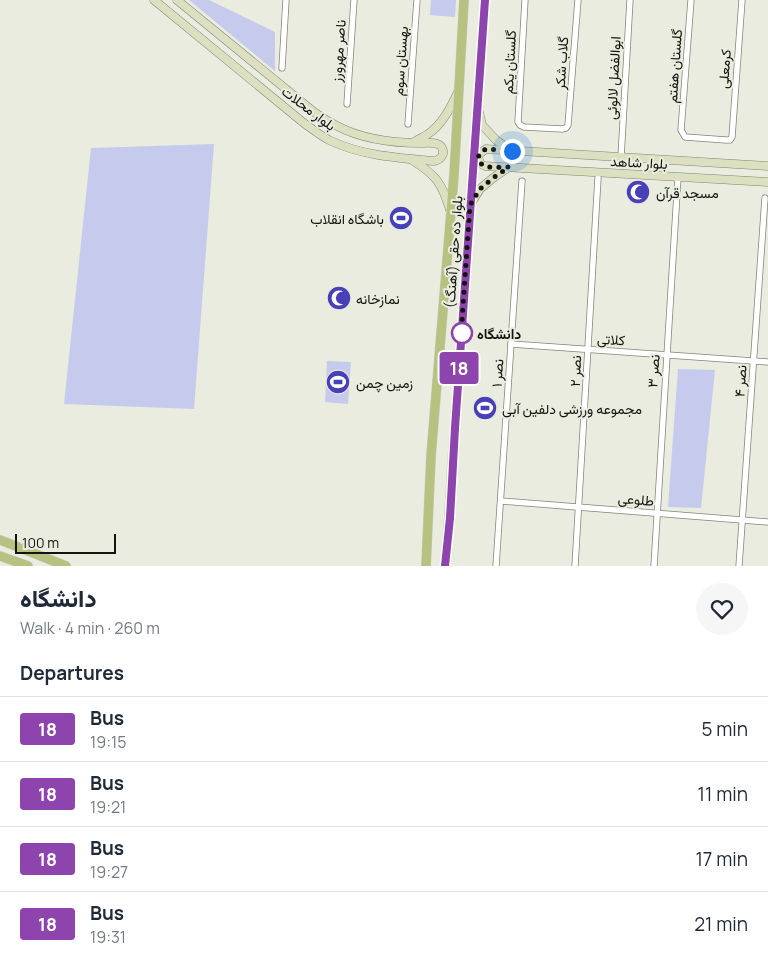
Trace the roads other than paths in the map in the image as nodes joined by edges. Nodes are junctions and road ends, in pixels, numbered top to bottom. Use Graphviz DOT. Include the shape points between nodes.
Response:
graph roads {
  1 [pos="154,0"];
  2 [pos="177,0"];
  3 [pos="286,0"];
  4 [pos="354,0"];
  5 [pos="416,0"];
  6 [pos="464,0"];
  7 [pos="525,0"];
  8 [pos="578,0"];
  9 [pos="630,0"];
  10 [pos="691,0"];
  11 [pos="742,0"];
  12 [pos="484,1"];
  13 [pos="282,68"];
  14 [pos="459,90"];
  15 [pos="347,104"];
  16 [pos="477,107"];
  17 [pos="408,124"];
  18 [pos="566,128"];
  19 [pos="730,140"];
  20 [pos="411,143"];
  21 [pos="512,151"];
  22 [pos="621,158"];
  23 [pos="410,159"];
  24 [pos="679,161"];
  25 [pos="768,166"];
  26 [pos="509,167"];
  27 [pos="678,177"];
  28 [pos="598,178"];
  29 [pos="522,181"];
  30 [pos="768,182"];
  31 [pos="765,198"];
  32 [pos="470,205"];
  33 [pos="451,213"];
  34 [pos="511,344"];
  35 [pos="588,350"];
  36 [pos="667,355"];
  37 [pos="754,361"];
  38 [pos="768,362"];
  39 [pos="501,501"];
  40 [pos="579,507"];
  41 [pos="657,514"];
  42 [pos="743,520"];
  43 [pos="768,522"];
  44 [pos="1,539"];
  45 [pos="0,556"];
  46 [pos="28,566"];
  47 [pos="66,566"];
  48 [pos="426,566"];
  49 [pos="445,566"];
  50 [pos="496,566"];
  51 [pos="575,566"];
  52 [pos="654,566"];
  53 [pos="740,566"];
  1 -- 23 [label="main road, بلوار محلات" via="330,141 357,151"];
  2 -- 20 [label="main road, بلوار محلات" via="314,112 360,136"];
  3 -- 13 [label="street"];
  4 -- 15 [label="street, ناصر مهرورز"];
  5 -- 17 [label="street, بهستان سوم"];
  6 -- 14 [label="main road, بلوار ده حقی (آهنگ)"];
  7 -- 18 [label="street, گلستان یکم" via="518,122 524,127"];
  8 -- 18 [label="street, گلاب شکر"];
  9 -- 22 [label="street, ابوالفضل لالوئی"];
  10 -- 19 [label="street, گلستان هفتم" via="682,134 685,137"];
  11 -- 19 [label="street, کرمعلی"];
  12 -- 16 [label="main road, بلوار ده حقی (آهنگ)"];
  14 -- 20 [label="main road" via="442,120 430,133"];
  14 -- 33 [label="main road, بلوار ده حقی (آهنگ)"];
  16 -- 21 [label="main road" via="482,125"];
  16 -- 32 [label="main road, بلوار ده حقی (آهنگ)"];
  20 -- 23 [label="main road, بلوار محلات" via="433,142 443,148 443,154 436,161"];
  21 -- 22 [label="main road, بلوار شاهد"];
  21 -- 26 [label="main road, بلوار شاهد" via="486,149 478,157 485,166"];
  22 -- 24 [label="main road, بلوار شاهد"];
  23 -- 33 [label="main road, بلوار محلات" via="434,176"];
  24 -- 25 [label="main road, بلوار شاهد"];
  24 -- 27 [label="main road"];
  26 -- 27 [label="main road, بلوار شاهد"];
  26 -- 32 [label="main road" via="480,189"];
  27 -- 30 [label="main road, بلوار شاهد"];
  27 -- 36 [label="street, نصر ۳"];
  28 -- 35 [label="street, نصر ۲"];
  29 -- 34 [label="street, نصر ۱"];
  31 -- 37 [label="street, نصر ۴"];
  32 -- 49 [label="main road, بلوار ده حقی (آهنگ)"];
  33 -- 48 [label="main road, بلوار ده حقی (آهنگ)" via="431,456"];
  34 -- 35 [label="street, کلاتی"];
  34 -- 39 [label="street, نصر ۱"];
  35 -- 36 [label="street, کلاتی"];
  35 -- 40 [label="street, نصر ۲"];
  36 -- 37 [label="street, کلاتی"];
  36 -- 41 [label="street, نصر ۳"];
  37 -- 38 [label="street, کلاتی"];
  37 -- 42 [label="street, نصر ۴"];
  39 -- 40 [label="street, طلوعی"];
  39 -- 50 [label="street, نصر ۱"];
  40 -- 41 [label="street, طلوعی"];
  40 -- 51 [label="street, نصر ۲"];
  41 -- 42 [label="street, طلوعی"];
  41 -- 52 [label="street, نصر ۳"];
  42 -- 43 [label="street, طلوعی"];
  42 -- 53 [label="street, نصر ۴"];
  44 -- 47 [label="main road"];
  45 -- 46 [label="main road"];
}
